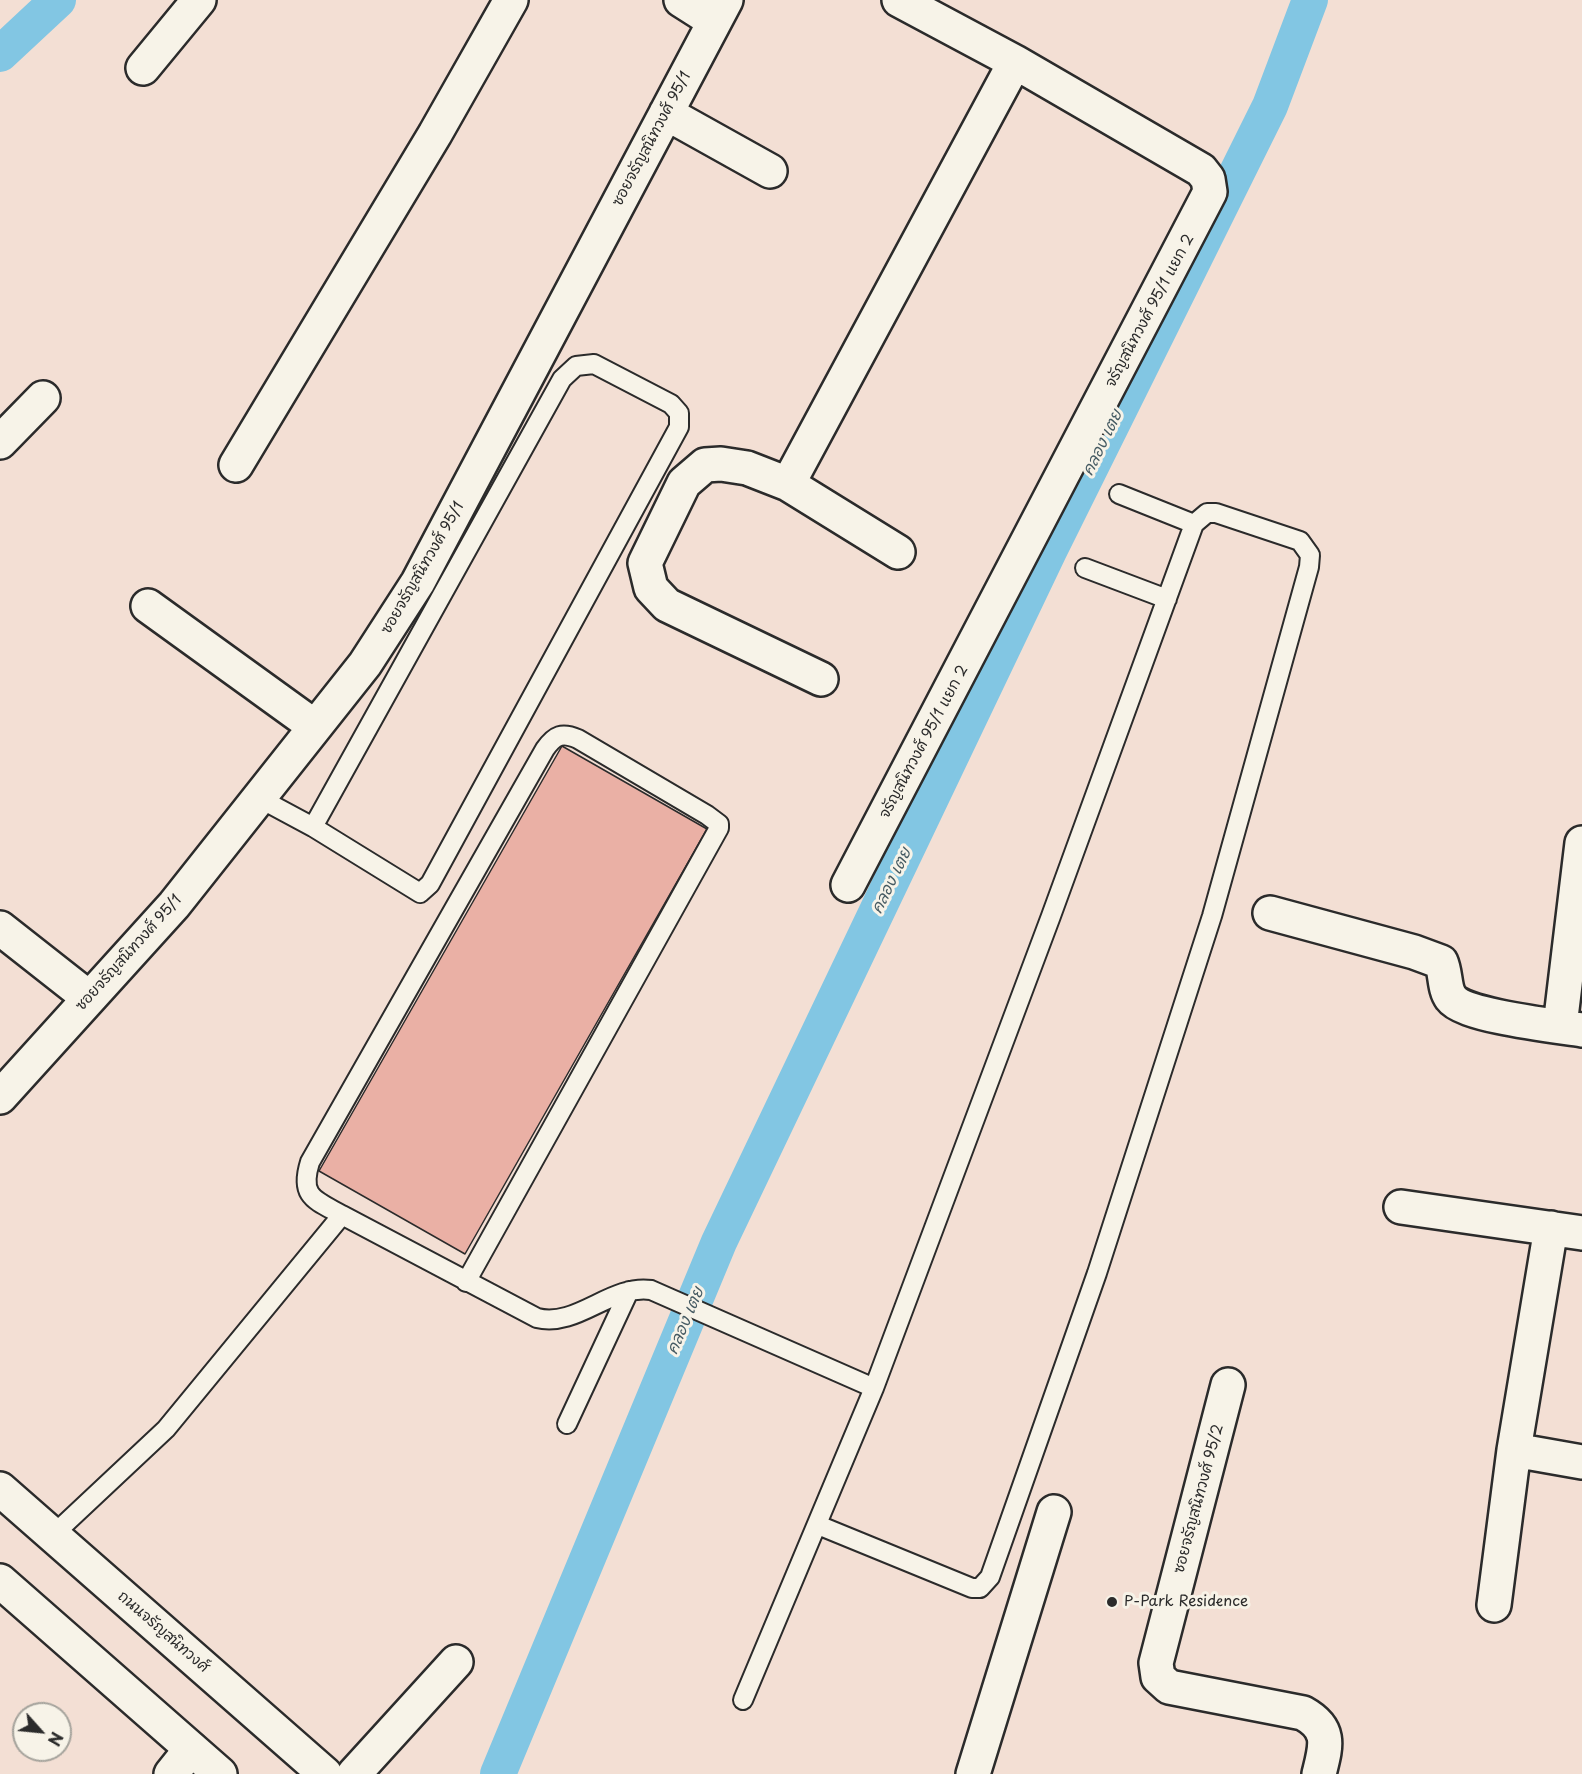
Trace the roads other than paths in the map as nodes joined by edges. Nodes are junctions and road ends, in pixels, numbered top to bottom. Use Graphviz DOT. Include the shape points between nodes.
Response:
graph roads {
  1 [pos="199,0"];
  2 [pos="511,0"];
  3 [pos="681,0"];
  4 [pos="899,0"];
  5 [pos="720,10"];
  6 [pos="1016,62"];
  7 [pos="143,68"];
  8 [pos="666,113"];
  9 [pos="770,171"];
  10 [pos="43,398"];
  11 [pos="0,442"];
  12 [pos="236,465"];
  13 [pos="788,484"];
  14 [pos="1119,494"];
  15 [pos="1194,524"];
  16 [pos="898,552"];
  17 [pos="1085,568"];
  18 [pos="1167,599"];
  19 [pos="148,606"];
  20 [pos="821,679"];
  21 [pos="314,726"];
  22 [pos="259,798"];
  23 [pos="314,827"];
  24 [pos="1582,843"];
  25 [pos="848,885"];
  26 [pos="1270,913"];
  27 [pos="0,928"];
  28 [pos="89,998"];
  29 [pos="1571,1028"];
  30 [pos="0,1097"];
  31 [pos="1401,1207"];
  32 [pos="342,1215"];
  33 [pos="1566,1230"];
  34 [pos="466,1282"];
  35 [pos="629,1291"];
  36 [pos="1228,1385"];
  37 [pos="874,1388"];
  38 [pos="567,1424"];
  39 [pos="1514,1450"];
  40 [pos="1582,1462"];
  41 [pos="0,1489"];
  42 [pos="1054,1512"];
  43 [pos="818,1525"];
  44 [pos="53,1535"];
  45 [pos="0,1581"];
  46 [pos="1494,1605"];
  47 [pos="456,1662"];
  48 [pos="743,1700"];
  49 [pos="191,1749"];
  50 [pos="171,1774"];
  51 [pos="220,1774"];
  52 [pos="325,1774"];
  53 [pos="354,1774"];
  54 [pos="973,1774"];
  55 [pos="1319,1774"];
  1 -- 7 [label="street"];
  2 -- 12 [label="street"];
  3 -- 5 [label="street"];
  4 -- 6 [label="street, จรัญสนิทวงศ์ 95/1 แยก 2"];
  5 -- 8 [label="street, ซอยจรัญสนิทวงศ์ 95/1"];
  6 -- 13 [label="street"];
  6 -- 25 [label="street, จรัญสนิทวงศ์ 95/1 แยก 2" via="1201,170 1208,179 1210,192"];
  8 -- 9 [label="street"];
  8 -- 21 [label="street, ซอยจรัญสนิทวงศ์ 95/1" via="418,582 365,664"];
  10 -- 11 [label="street"];
  13 -- 16 [label="street"];
  13 -- 20 [label="street" via="747,468 705,465 684,483 645,563 647,577 651,588 667,605"];
  14 -- 15 [label="lane"];
  15 -- 18 [label="lane"];
  15 -- 43 [label="lane" via="1207,513 1216,513 1292,538 1310,555 1309,567 1201,949 1097,1274 990,1577 980,1588 972,1588"];
  17 -- 18 [label="lane"];
  18 -- 37 [label="lane"];
  19 -- 21 [label="street"];
  21 -- 22 [label="street, ซอยจรัญสนิทวงศ์ 95/1"];
  22 -- 23 [label="lane"];
  22 -- 28 [label="street, ซอยจรัญสนิทวงศ์ 95/1" via="174,905"];
  23 -- 23 [label="lane" via="420,893 430,884 679,427 679,413 671,404 594,364 576,366 562,379"];
  24 -- 29 [label="street"];
  26 -- 29 [label="street" via="1441,962 1448,994 1459,1006"];
  27 -- 28 [label="street"];
  28 -- 30 [label="street, ซอยจรัญสนิทวงศ์ 95/1"];
  31 -- 33 [label="street"];
  32 -- 34 [label="lane"];
  32 -- 34 [label="lane" via="308,1192 305,1181 310,1162 545,749 561,734 578,739 707,815 719,828"];
  32 -- 44 [label="lane" via="166,1429"];
  33 -- 39 [label="street"];
  34 -- 35 [label="lane" via="546,1320 567,1316"];
  35 -- 37 [label="lane" via="651,1290"];
  35 -- 38 [label="lane"];
  36 -- 55 [label="street, ซอยจรัญสนิทวงศ์ 95/2" via="1156,1663 1158,1677 1169,1687 1303,1713 1317,1721 1324,1731"];
  37 -- 43 [label="lane"];
  39 -- 40 [label="street"];
  39 -- 46 [label="street"];
  41 -- 44 [label="street, ถนนจรัญสนิทวงศ์"];
  42 -- 54 [label="street"];
  43 -- 48 [label="lane"];
  44 -- 52 [label="street, ถนนจรัญสนิทวงศ์"];
  45 -- 49 [label="street"];
  47 -- 53 [label="street"];
  49 -- 50 [label="street"];
  49 -- 51 [label="street"];
}
